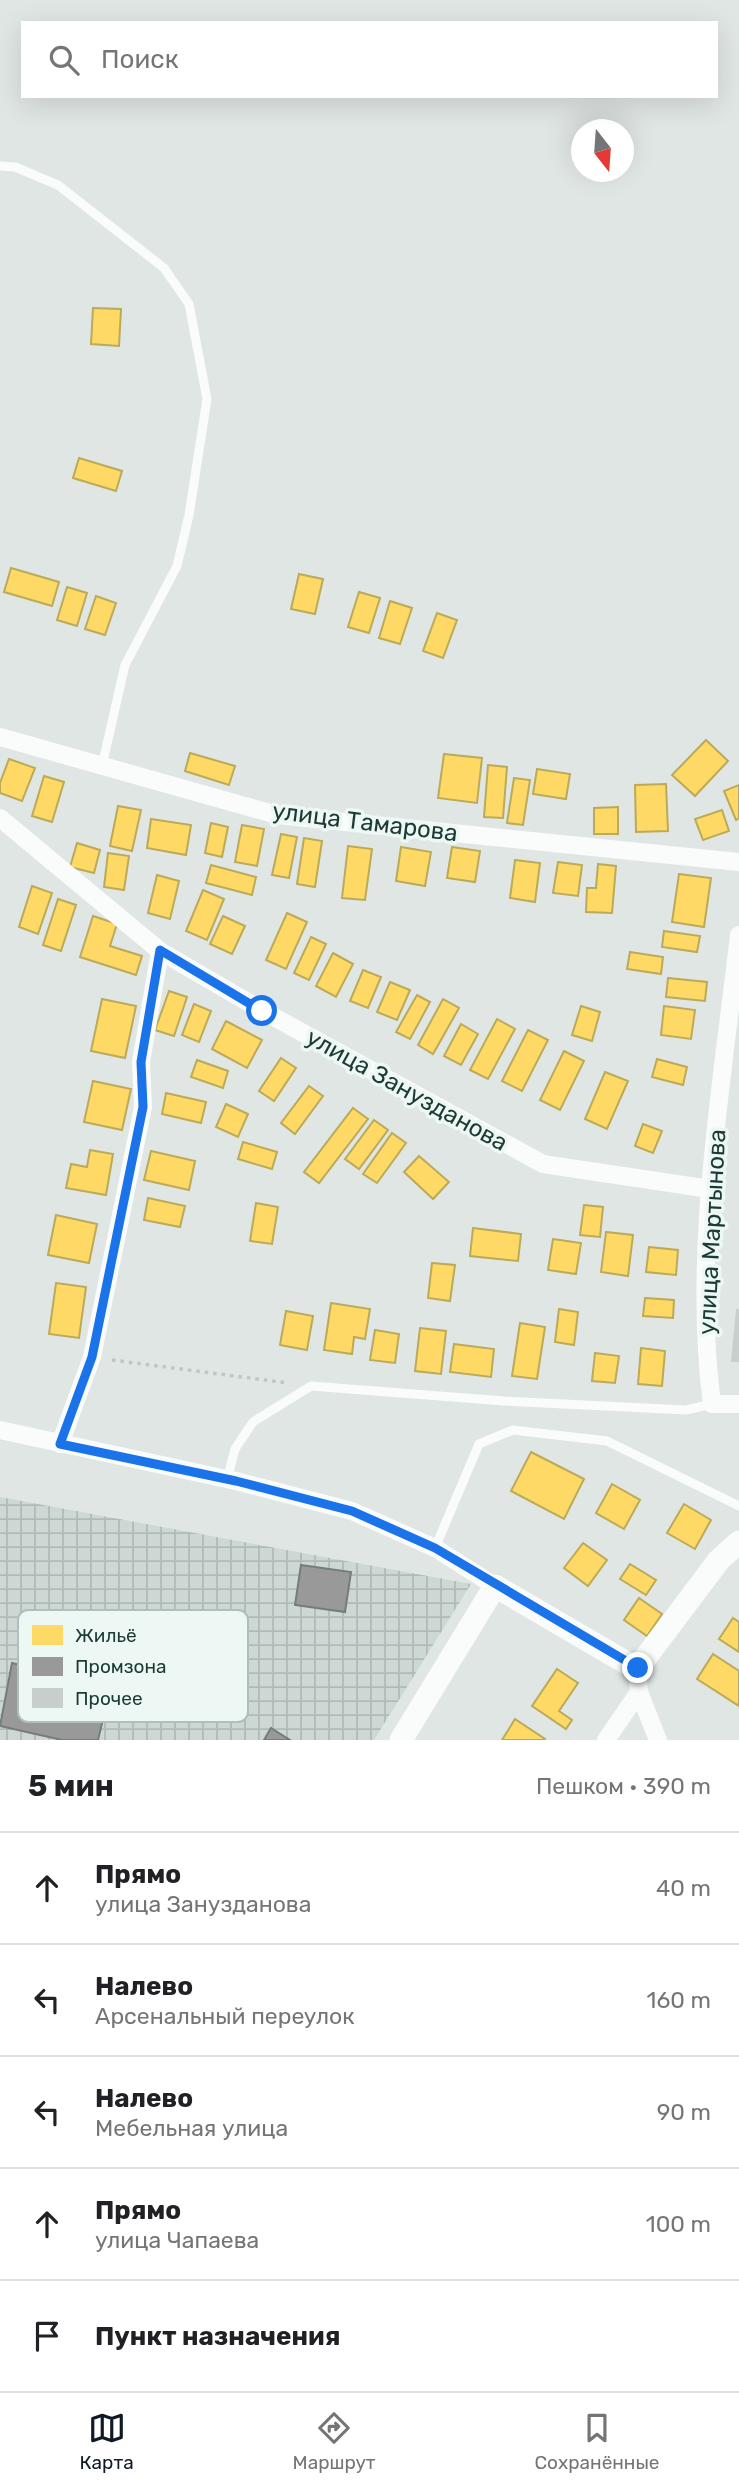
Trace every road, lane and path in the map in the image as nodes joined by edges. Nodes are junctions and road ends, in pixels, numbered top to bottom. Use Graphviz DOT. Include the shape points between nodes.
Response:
graph roads {
  1 [pos="0,166"];
  2 [pos="0,737"];
  3 [pos="102,766"];
  4 [pos="0,818"];
  5 [pos="739,862"];
  6 [pos="739,935"];
  7 [pos="160,950"];
  8 [pos="710,1189"];
  9 [pos="92,1357"];
  10 [pos="311,1386"];
  11 [pos="712,1404"];
  12 [pos="739,1404"];
  13 [pos="0,1430"];
  14 [pos="60,1444"];
  15 [pos="227,1480"];
  16 [pos="739,1506"];
  17 [pos="739,1542"];
  18 [pos="435,1548"];
  19 [pos="495,1586"];
  20 [pos="638,1668"];
  21 [pos="639,1692"];
  22 [pos="401,1740"];
  23 [pos="606,1740"];
  24 [pos="658,1740"];
  1 -- 3 [label="lane" via="15,167 58,185 164,268 189,304 206,399 190,515 177,566 125,665"];
  2 -- 3 [label="street, улица Тамарова"];
  3 -- 5 [label="street, улица Тамарова" via="277,815"];
  4 -- 7 [label="street, улица Занузданова"];
  6 -- 8 [label="street, улица Мартынова"];
  7 -- 8 [label="street, улица Занузданова" via="543,1164"];
  7 -- 9 [label="street" via="141,1062 143,1107"];
  8 -- 11 [label="street, улица Мартынова" via="706,1358"];
  9 -- 10 [label="path"];
  9 -- 14 [label="street"];
  10 -- 11 [label="lane" via="673,1409"];
  10 -- 15 [label="lane" via="253,1422 235,1449"];
  11 -- 12 [label="street"];
  13 -- 14 [label="street"];
  14 -- 15 [label="street"];
  15 -- 18 [label="street" via="352,1511"];
  16 -- 18 [label="lane" via="607,1441 513,1430 479,1444"];
  17 -- 20 [label="street" via="719,1560"];
  18 -- 19 [label="street"];
  19 -- 20 [label="street"];
  19 -- 22 [label="street"];
  20 -- 21 [label="street"];
  21 -- 23 [label="street"];
  21 -- 24 [label="street"];
}
